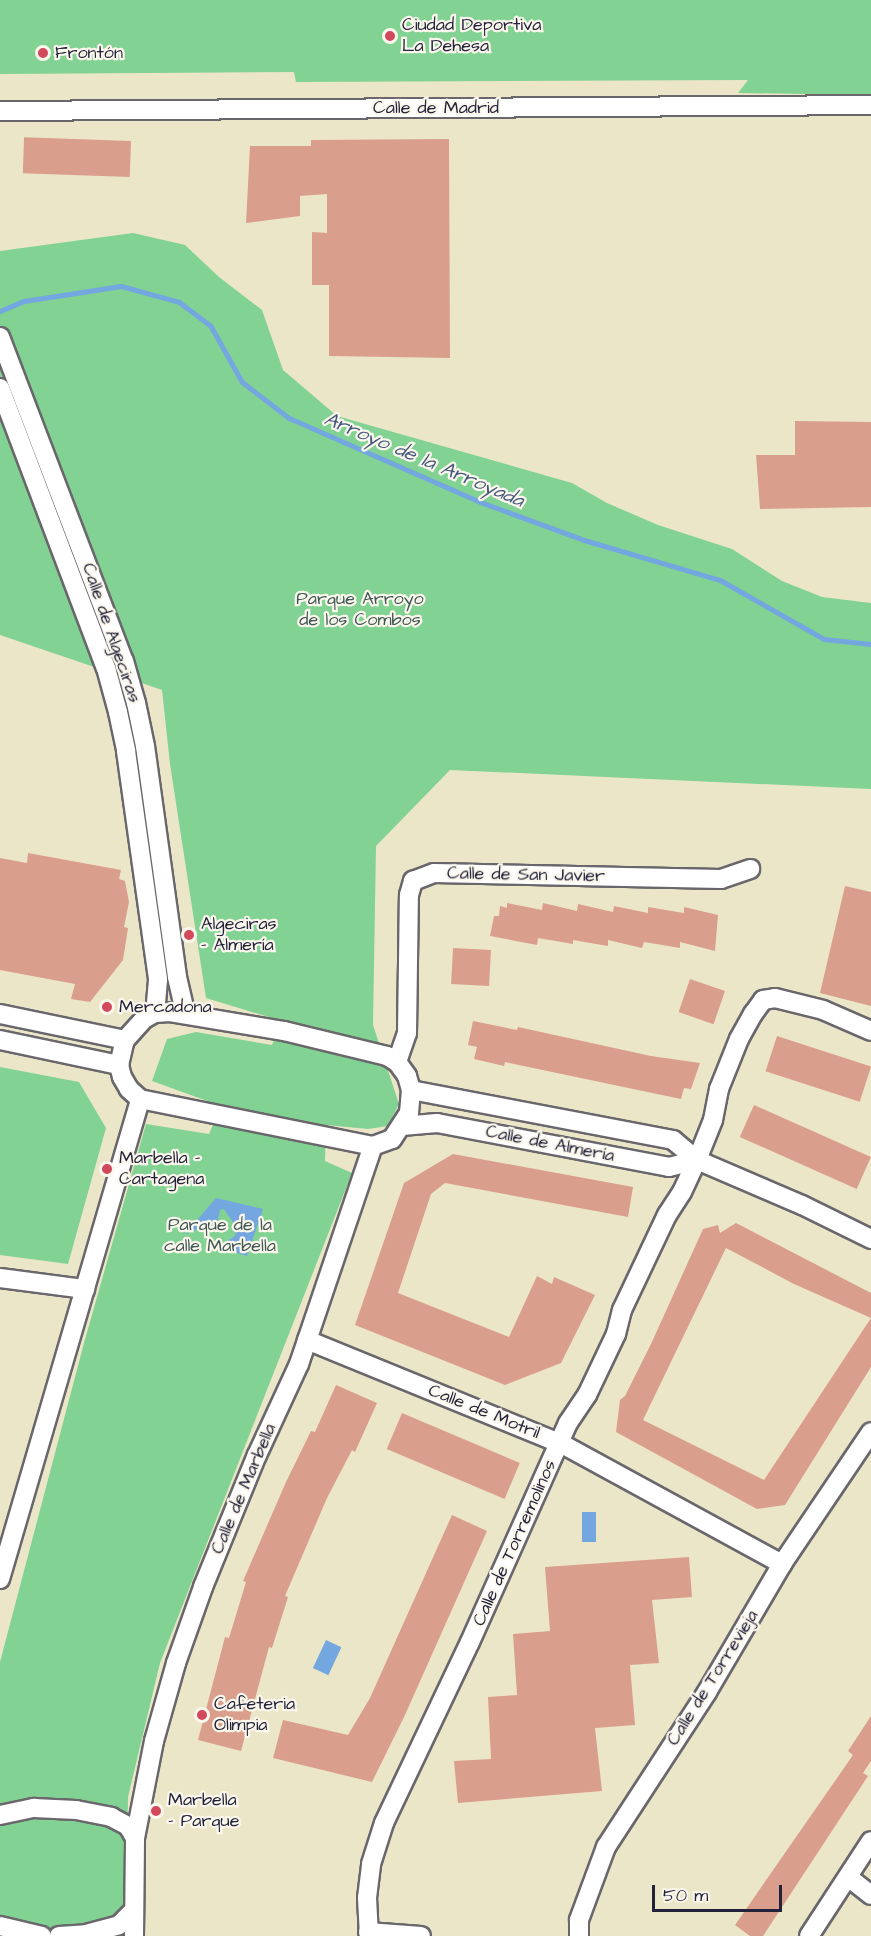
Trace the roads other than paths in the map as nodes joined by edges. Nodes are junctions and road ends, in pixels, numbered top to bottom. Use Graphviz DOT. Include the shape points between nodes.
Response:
graph roads {
  1 [pos="871,105"];
  2 [pos="0,111"];
  3 [pos="0,337"];
  4 [pos="0,388"];
  5 [pos="750,869"];
  6 [pos="155,1013"];
  7 [pos="185,1013"];
  8 [pos="0,1014"];
  9 [pos="871,1031"];
  10 [pos="0,1040"];
  11 [pos="125,1040"];
  12 [pos="397,1062"];
  13 [pos="119,1065"];
  14 [pos="411,1090"];
  15 [pos="140,1099"];
  16 [pos="402,1126"];
  17 [pos="373,1146"];
  18 [pos="697,1160"];
  19 [pos="871,1239"];
  20 [pos="0,1278"];
  21 [pos="86,1289"];
  22 [pos="307,1341"];
  23 [pos="871,1432"];
  24 [pos="560,1443"];
  25 [pos="782,1564"];
  26 [pos="0,1579"];
  27 [pos="0,1815"];
  28 [pos="135,1838"];
  29 [pos="871,1841"];
  30 [pos="848,1877"];
  31 [pos="871,1895"];
  32 [pos="133,1911"];
  33 [pos="0,1926"];
  34 [pos="369,1934"];
  35 [pos="42,1936"];
  36 [pos="59,1936"];
  37 [pos="134,1936"];
  38 [pos="421,1936"];
  39 [pos="579,1936"];
  40 [pos="809,1936"];
  1 -- 2 [label="street, Calle de Madrid"];
  3 -- 7 [label="street, Calle de Algeciras" via="124,661 136,703"];
  4 -- 6 [label="street, Calle de Algeciras" via="106,668 118,712 158,980"];
  5 -- 12 [label="street, Calle de San Javier" via="721,879 434,873 413,881 409,895 407,1033"];
  6 -- 7 [label="street"];
  6 -- 11 [label="street"];
  7 -- 12 [label="street" via="353,1046"];
  8 -- 11 [label="street"];
  9 -- 18 [label="street, Calle de Torremolinos" via="794,1001 763,1000 739,1039"];
  10 -- 13 [label="street"];
  11 -- 13 [label="street"];
  12 -- 14 [label="street"];
  13 -- 15 [label="street" via="129,1089"];
  14 -- 16 [label="street" via="409,1113"];
  14 -- 18 [label="street, Calle de Almería" via="673,1140"];
  15 -- 17 [label="street"];
  15 -- 21 [label="street"];
  16 -- 17 [label="street" via="392,1139"];
  16 -- 18 [label="street, Calle de Almería" via="437,1123 669,1167"];
  17 -- 22 [label="street, Calle de Marbella"];
  18 -- 19 [label="street, Calle de Almería"];
  18 -- 24 [label="street, Calle de Torremolinos" via="622,1310 616,1334 587,1395"];
  20 -- 21 [label="street"];
  21 -- 26 [label="street"];
  22 -- 24 [label="street, Calle de Motril"];
  22 -- 28 [label="street, Calle de Marbella" via="203,1587 176,1663 154,1741"];
  23 -- 25 [label="street, Calle de Torrevieja"];
  24 -- 25 [label="street, Calle de Motril"];
  24 -- 34 [label="street, Calle de Torremolinos" via="384,1823 371,1864 367,1898"];
  25 -- 39 [label="street, Calle de Torrevieja" via="707,1692 606,1847 579,1920"];
  27 -- 28 [label="street" via="34,1808 76,1810 111,1817 128,1826"];
  28 -- 32 [label="street, Calle de Marbella"];
  29 -- 30 [label="street"];
  30 -- 31 [label="street"];
  30 -- 40 [label="street"];
  32 -- 36 [label="street" via="119,1925"];
  32 -- 37 [label="street, Calle de Marbella"];
  33 -- 35 [label="street"];
  34 -- 38 [label="street"];
}
